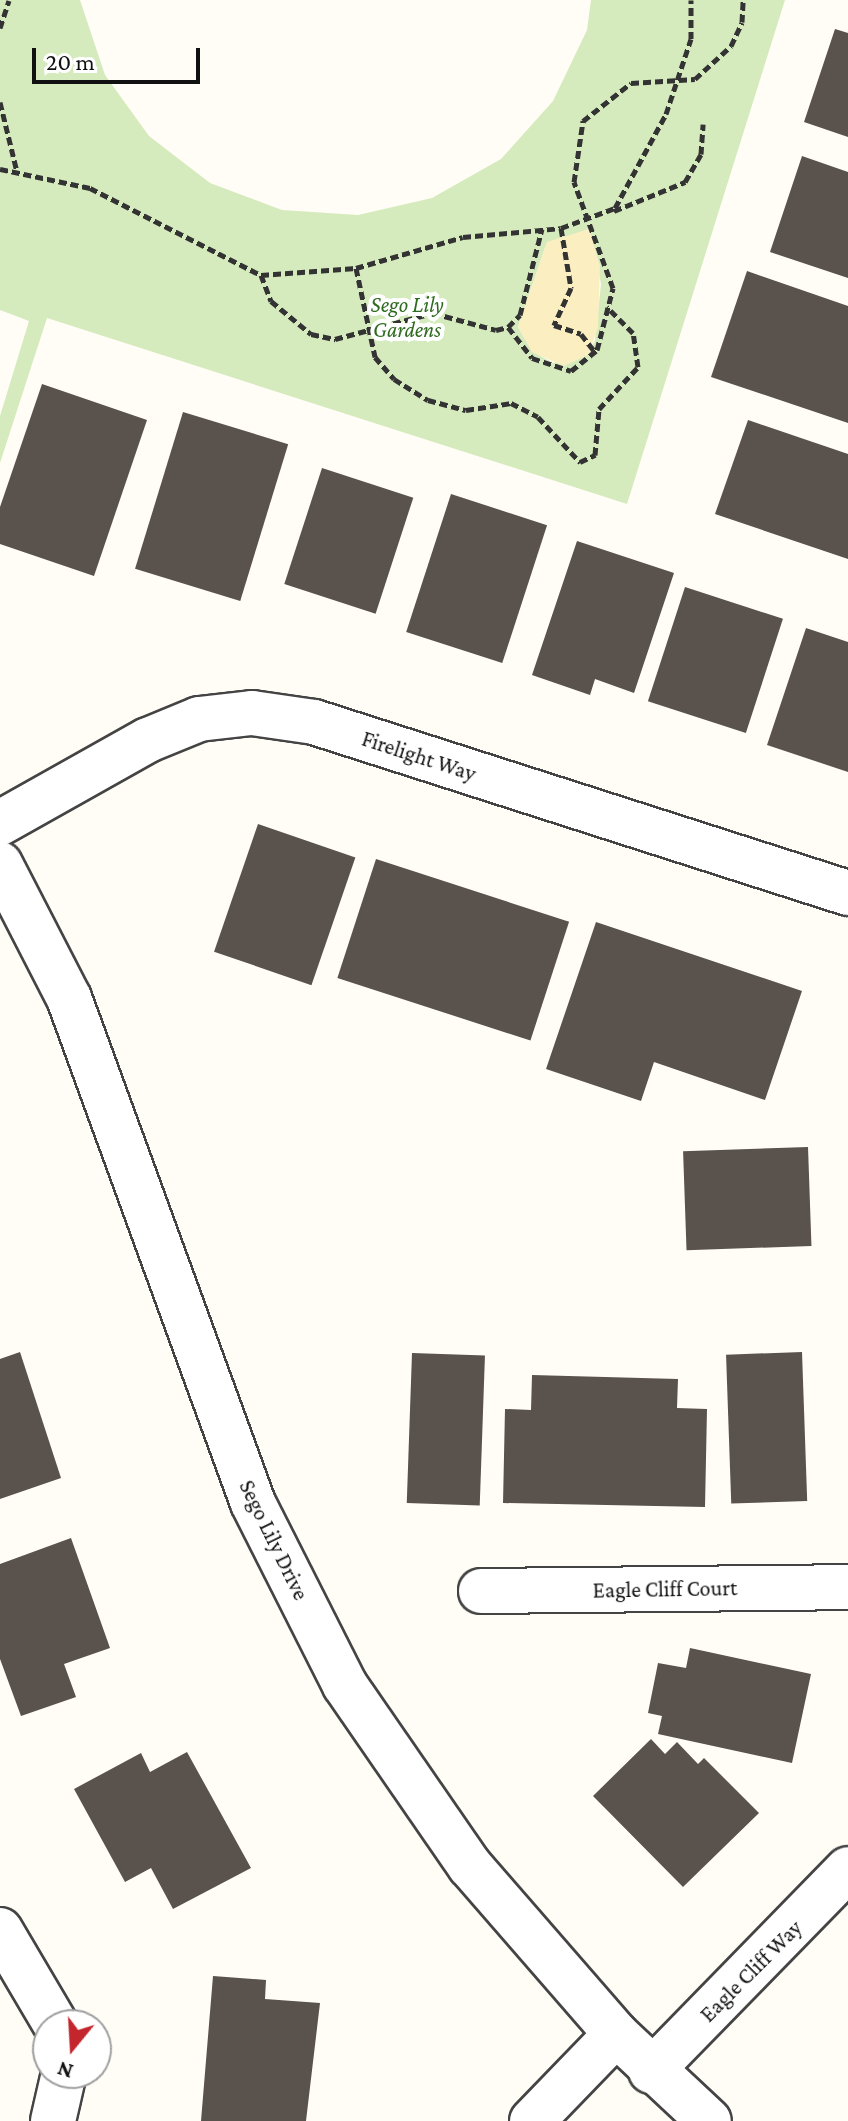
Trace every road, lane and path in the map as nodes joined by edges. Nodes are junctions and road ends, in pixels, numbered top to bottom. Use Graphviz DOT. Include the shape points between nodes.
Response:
graph roads {
  1 [pos="9,0"];
  2 [pos="691,0"];
  3 [pos="743,0"];
  4 [pos="0,28"];
  5 [pos="676,80"];
  6 [pos="0,102"];
  7 [pos="703,124"];
  8 [pos="0,169"];
  9 [pos="17,172"];
  10 [pos="606,215"];
  11 [pos="589,218"];
  12 [pos="561,228"];
  13 [pos="542,229"];
  14 [pos="356,268"];
  15 [pos="261,275"];
  16 [pos="607,307"];
  17 [pos="508,327"];
  18 [pos="367,329"];
  19 [pos="595,353"];
  20 [pos="0,823"];
  21 [pos="0,864"];
  22 [pos="848,893"];
  23 [pos="848,1587"];
  24 [pos="481,1591"];
  25 [pos="848,1869"];
  26 [pos="0,1930"];
  27 [pos="47,2009"];
  28 [pos="616,2034"];
  29 [pos="651,2071"];
  30 [pos="60,2089"];
  31 [pos="53,2121"];
  32 [pos="532,2121"];
  33 [pos="709,2121"];
  1 -- 4 [label="path"];
  2 -- 5 [label="path" via="691,39"];
  3 -- 5 [label="path" via="742,22 731,46 695,79"];
  5 -- 10 [label="path" via="651,149"];
  5 -- 11 [label="path" via="631,83 583,121 574,182"];
  6 -- 9 [label="path"];
  7 -- 10 [label="path" via="701,154 685,182"];
  8 -- 9 [label="path"];
  9 -- 15 [label="path" via="90,188"];
  10 -- 11 [label="path"];
  11 -- 12 [label="path"];
  11 -- 16 [label="path" via="613,288"];
  12 -- 13 [label="path"];
  12 -- 19 [label="path" via="571,288 554,325 581,334"];
  13 -- 14 [label="path" via="463,237"];
  13 -- 17 [label="path" via="520,315"];
  14 -- 15 [label="path"];
  14 -- 18 [label="path"];
  15 -- 18 [label="path" via="271,301 311,334 335,339"];
  16 -- 18 [label="path" via="633,333 638,367 599,409 595,455 580,462 538,417 511,403 466,410 409,391 383,369"];
  16 -- 19 [label="path"];
  17 -- 18 [label="path" via="496,330 433,313"];
  17 -- 19 [label="path" via="532,358 554,369 578,369"];
  20 -- 22 [label="street, Firelight Way" via="148,740 199,719 252,713 314,722"];
  21 -- 28 [label="street, Sego Lily Drive" via="69,998 253,1503 345,1685 470,1866"];
  23 -- 24 [label="street, Eagle Cliff Court"];
  25 -- 29 [label="street, Eagle Cliff Way"];
  26 -- 27 [label="street"];
  28 -- 29 [label="street, Sego Lily Drive"];
  28 -- 32 [label="street"];
  29 -- 33 [label="street, Sego Lily Drive"];
  30 -- 31 [label="street"];
}
